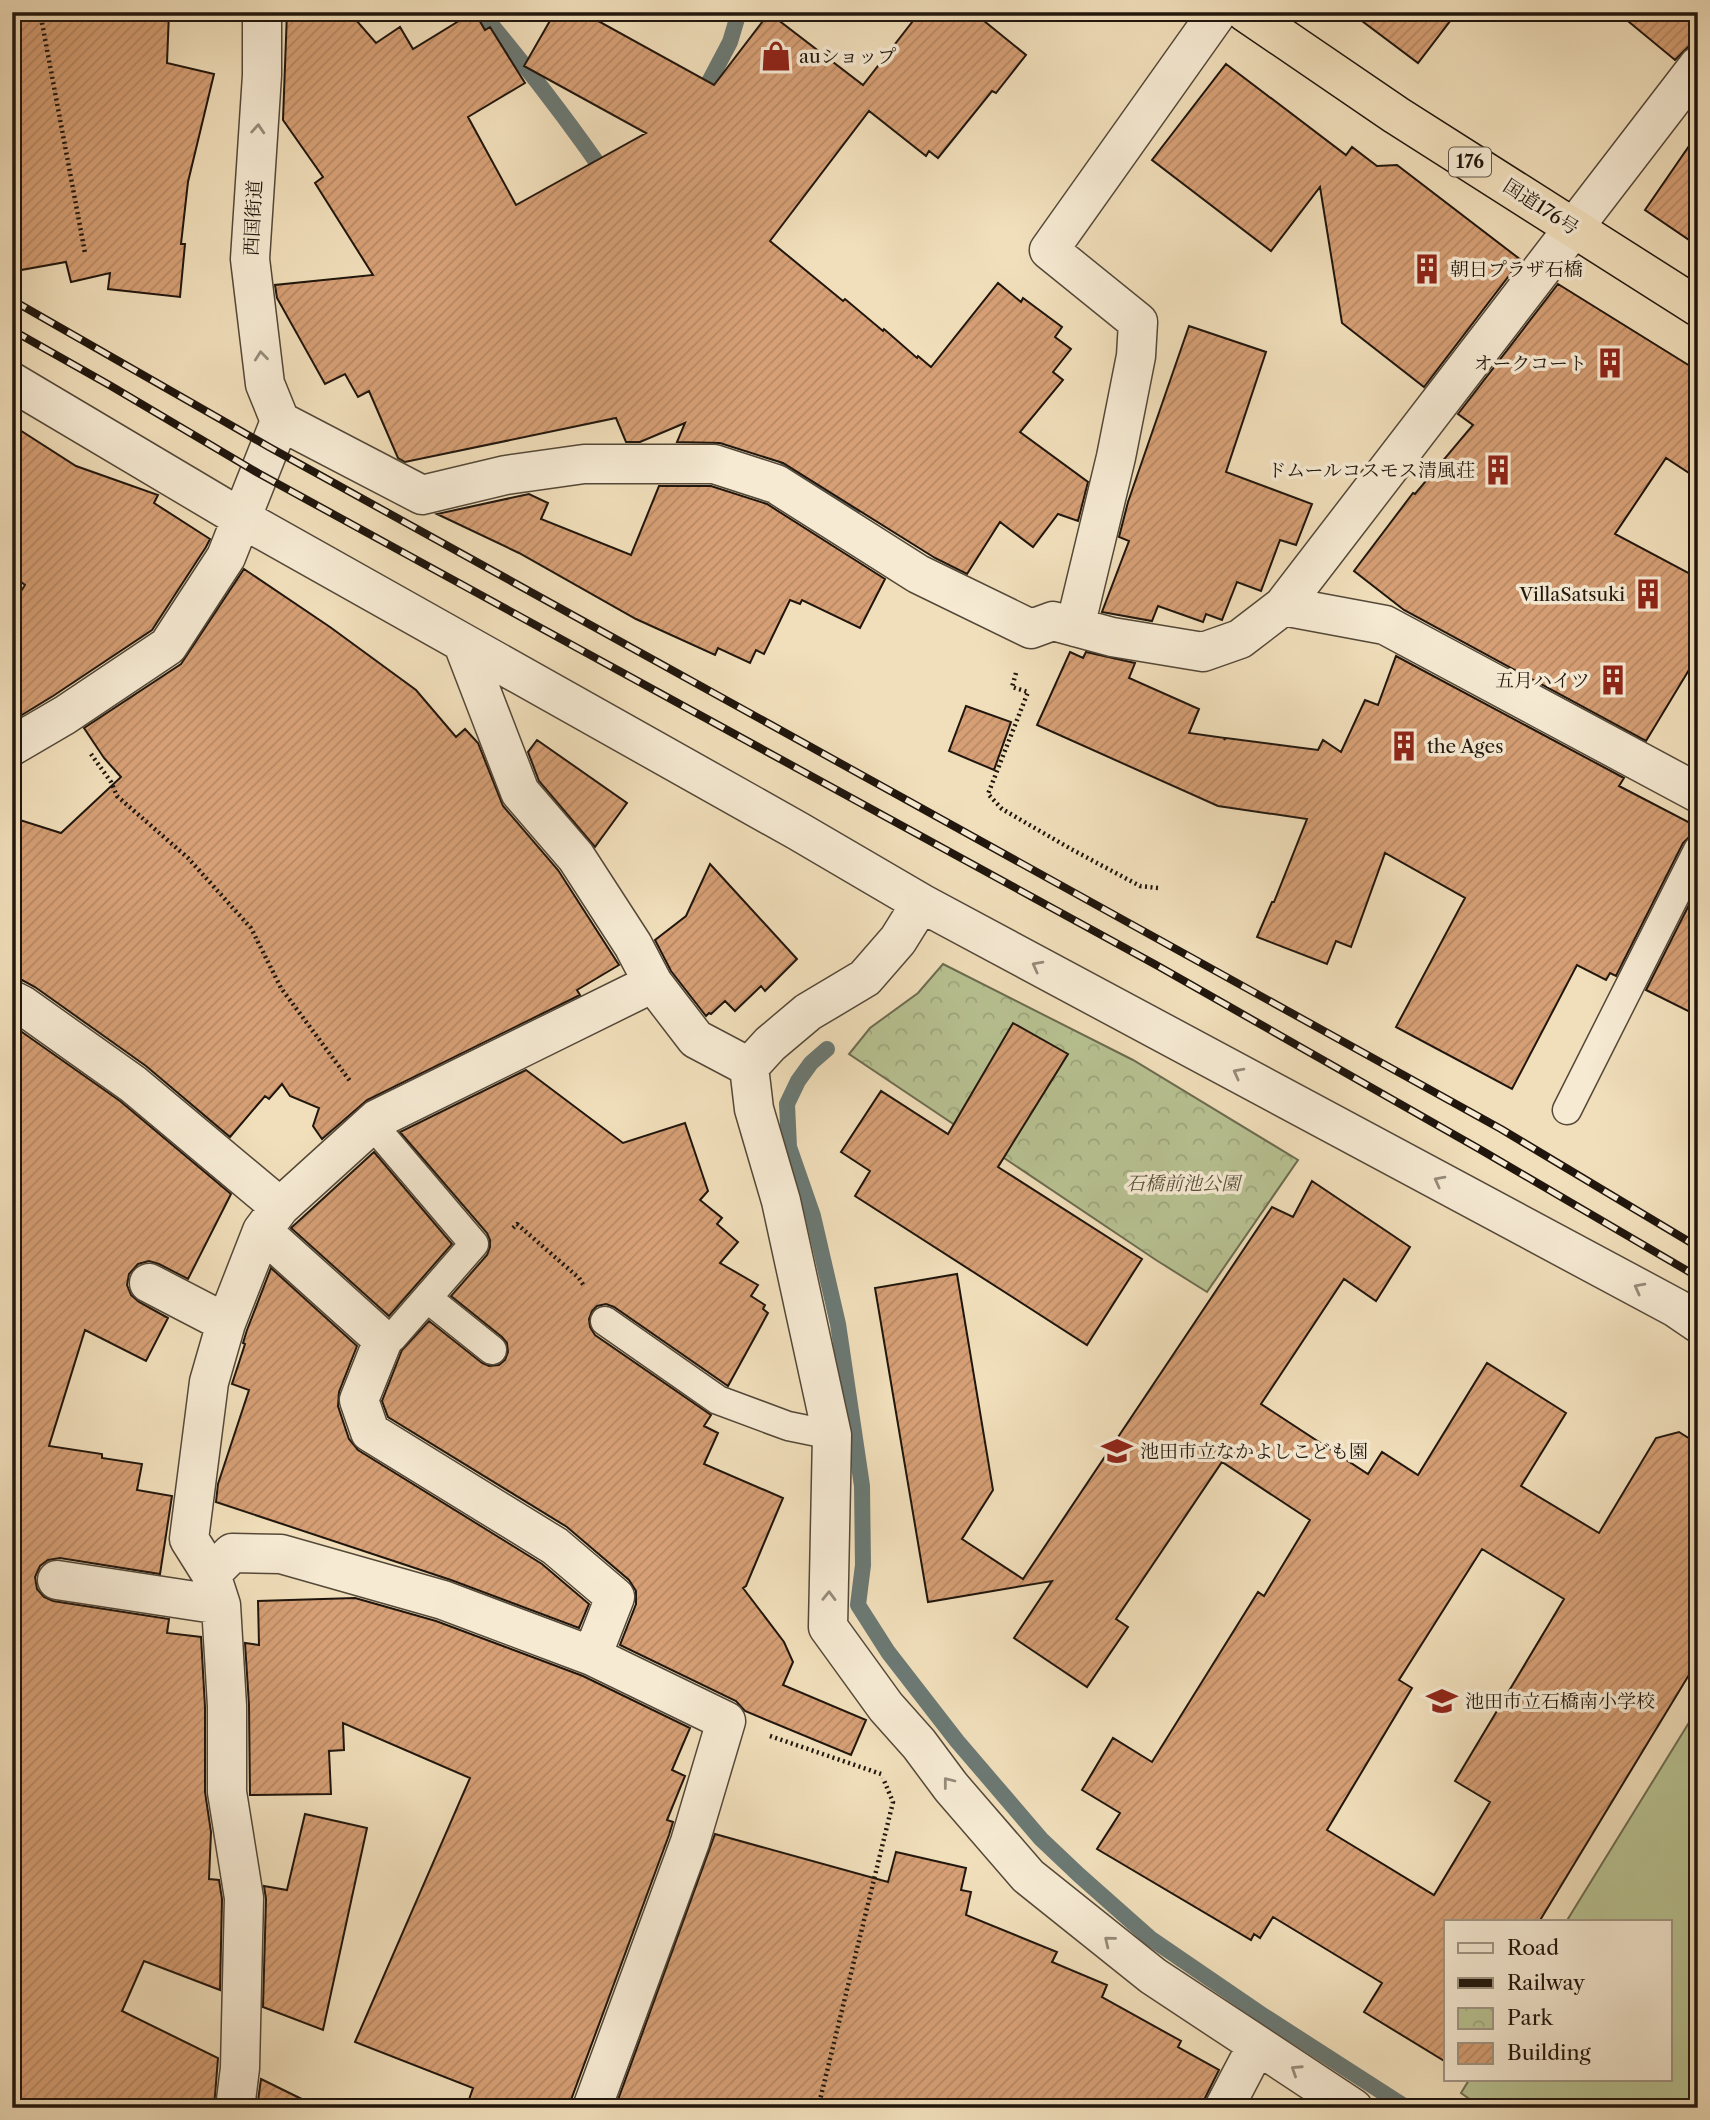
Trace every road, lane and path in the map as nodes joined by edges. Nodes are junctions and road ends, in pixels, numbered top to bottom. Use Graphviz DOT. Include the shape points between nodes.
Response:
graph roads {
  1 [pos="40,12"];
  2 [pos="262,12"];
  3 [pos="1218,12"];
  4 [pos="1245,12"];
  5 [pos="1698,66"];
  6 [pos="1573,228"];
  7 [pos="85,253"];
  8 [pos="1698,307"];
  9 [pos="12,382"];
  10 [pos="280,421"];
  11 [pos="241,518"];
  12 [pos="1283,606"];
  13 [pos="1075,627"];
  14 [pos="1031,629"];
  15 [pos="463,644"];
  16 [pos="65,715"];
  17 [pos="12,746"];
  18 [pos="1692,780"];
  19 [pos="1698,850"];
  20 [pos="1158,888"];
  21 [pos="920,903"];
  22 [pos="653,983"];
  23 [pos="12,1000"];
  24 [pos="749,1067"];
  25 [pos="1567,1110"];
  26 [pos="374,1121"];
  27 [pos="271,1219"];
  28 [pos="474,1244"];
  29 [pos="149,1283"];
  30 [pos="427,1298"];
  31 [pos="605,1321"];
  32 [pos="226,1322"];
  33 [pos="1698,1323"];
  34 [pos="383,1340"];
  35 [pos="492,1350"];
  36 [pos="832,1435"];
  37 [pos="57,1580"];
  38 [pos="216,1589"];
  39 [pos="592,1656"];
  40 [pos="726,1721"];
  41 [pos="919,1744"];
  42 [pos="882,1774"];
  43 [pos="1257,2045"];
  44 [pos="234,2108"];
  45 [pos="592,2108"];
  46 [pos="818,2108"];
  47 [pos="1224,2108"];
  48 [pos="1353,2108"];
  1 -- 7 [label="path"];
  10 -- 2 [label="street, 西国街道, one-way" via="265,384 250,259"];
  3 -- 13 [label="street" via="1049,250 1138,322 1116,457"];
  4 -- 6 [label="highway, 国道176号 / 176"];
  5 -- 6 [label="street"];
  6 -- 8 [label="highway, 国道176号 / 176"];
  6 -- 12 [label="street"];
  9 -- 11 [label="street"];
  10 -- 11 [label="street"];
  10 -- 14 [label="street" via="422,495 506,475 584,464 714,464 776,484 918,574"];
  11 -- 15 [label="street"];
  11 -- 16 [label="street" via="226,557 168,646"];
  12 -- 13 [label="street" via="1240,639 1203,652"];
  12 -- 18 [label="street" via="1385,625"];
  13 -- 14 [label="street" via="1053,621"];
  14 -- 20 [label="path" via="1012,687 1028,692 988,794 1002,809 1071,849 1140,886"];
  15 -- 21 [label="street"];
  15 -- 22 [label="street" via="520,792 576,857"];
  16 -- 17 [label="street"];
  16 -- 26 [label="path" via="117,796 188,858 251,928 281,988"];
  19 -- 25 [label="lane"];
  21 -- 24 [label="street" via="898,940 865,978 808,1012"];
  33 -- 21 [label="street, one-way"];
  22 -- 24 [label="street" via="696,1039"];
  22 -- 26 [label="street"];
  23 -- 27 [label="street" via="134,1084"];
  24 -- 36 [label="street" via="754,1110 781,1201"];
  26 -- 27 [label="street"];
  26 -- 28 [label="lane"];
  27 -- 32 [label="street"];
  27 -- 34 [label="street"];
  28 -- 30 [label="lane"];
  28 -- 31 [label="path" via="491,1247 517,1224 579,1278"];
  29 -- 32 [label="street"];
  30 -- 34 [label="lane" via="392,1338"];
  30 -- 35 [label="lane"];
  31 -- 36 [label="lane" via="718,1399 788,1426"];
  32 -- 38 [label="street" via="209,1382 189,1539"];
  34 -- 39 [label="street" via="359,1401 370,1432 555,1546 615,1597"];
  41 -- 36 [label="street, one-way" via="828,1627"];
  37 -- 38 [label="street"];
  38 -- 39 [label="street" via="232,1553 281,1554 443,1600"];
  38 -- 44 [label="street" via="227,1706 227,1792 244,1898 240,2068"];
  39 -- 40 [label="street"];
  40 -- 42 [label="path"];
  40 -- 45 [label="street" via="690,1842"];
  41 -- 42 [label="path"];
  43 -- 41 [label="street, one-way" via="1153,1976 1028,1876"];
  42 -- 46 [label="path" via="892,1802"];
  43 -- 47 [label="street"];
  48 -- 43 [label="street, one-way"];
}
